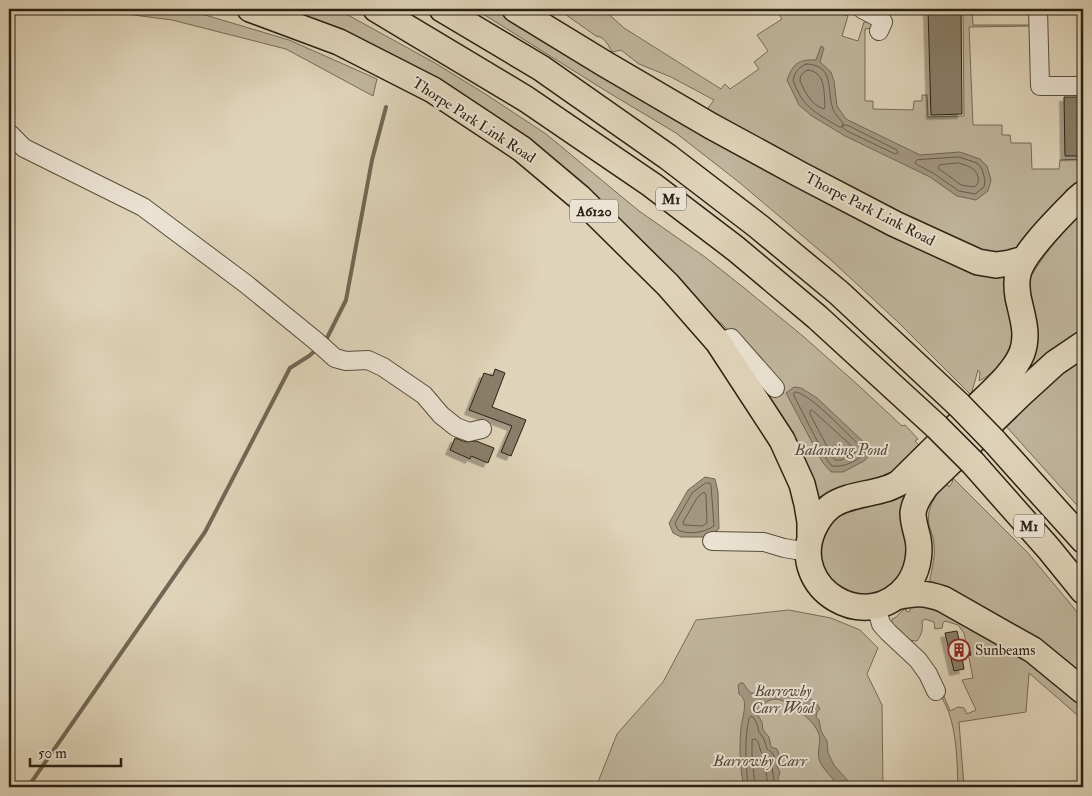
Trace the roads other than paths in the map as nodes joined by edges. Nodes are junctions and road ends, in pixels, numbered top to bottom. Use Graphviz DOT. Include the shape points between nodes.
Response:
graph roads {
  1 [pos="250,9"];
  2 [pos="376,9"];
  3 [pos="442,9"];
  4 [pos="516,9"];
  5 [pos="862,9"];
  6 [pos="1038,9"];
  7 [pos="879,31"];
  8 [pos="1083,86"];
  9 [pos="9,133"];
  10 [pos="1083,194"];
  11 [pos="1024,259"];
  12 [pos="718,342"];
  13 [pos="1083,344"];
  14 [pos="775,388"];
  15 [pos="482,429"];
  16 [pos="1083,540"];
  17 [pos="712,541"];
  18 [pos="809,544"];
  19 [pos="1083,591"];
  20 [pos="886,601"];
  21 [pos="936,691"];
  22 [pos="1083,691"];
  1 -- 12 [label="highway, Thorpe Park Link Road / A6120" via="339,42 433,90 522,149 580,197 668,285"];
  2 -- 19 [label="highway, M1, bridge" via="526,99 652,185 736,249 817,317 938,427"];
  3 -- 16 [label="highway, M1, bridge" via="541,68 751,220 839,293 959,405"];
  4 -- 11 [label="highway, Thorpe Park Link Road" via="711,126 895,224 978,262 996,265"];
  5 -- 7 [label="lane" via="883,22"];
  6 -- 8 [label="lane" via="1040,86"];
  9 -- 15 [label="lane" via="24,148 144,207 246,284 335,358 368,360 383,367 424,395 456,428 469,432"];
  10 -- 11 [label="highway"];
  11 -- 18 [label="highway" via="1017,284 1024,320 1024,345 1003,380 899,483 831,506 815,525"];
  12 -- 14 [label="lane" via="731,338"];
  12 -- 18 [label="highway, Thorpe Park Link Road / A6120" via="782,440 802,484 810,522"];
  13 -- 20 [label="highway" via="1055,363 926,486 917,500 913,519 919,548 917,567 909,584"];
  17 -- 18 [label="lane" via="764,542 796,550"];
  18 -- 20 [label="highway, Thorpe Park Link Road" via="812,572 829,595 854,606 865,607"];
  20 -- 21 [label="lane" via="881,624 918,660"];
  20 -- 22 [label="highway, Thorpe Park Link Road" via="911,594 928,594 943,599 1033,650"];
}
